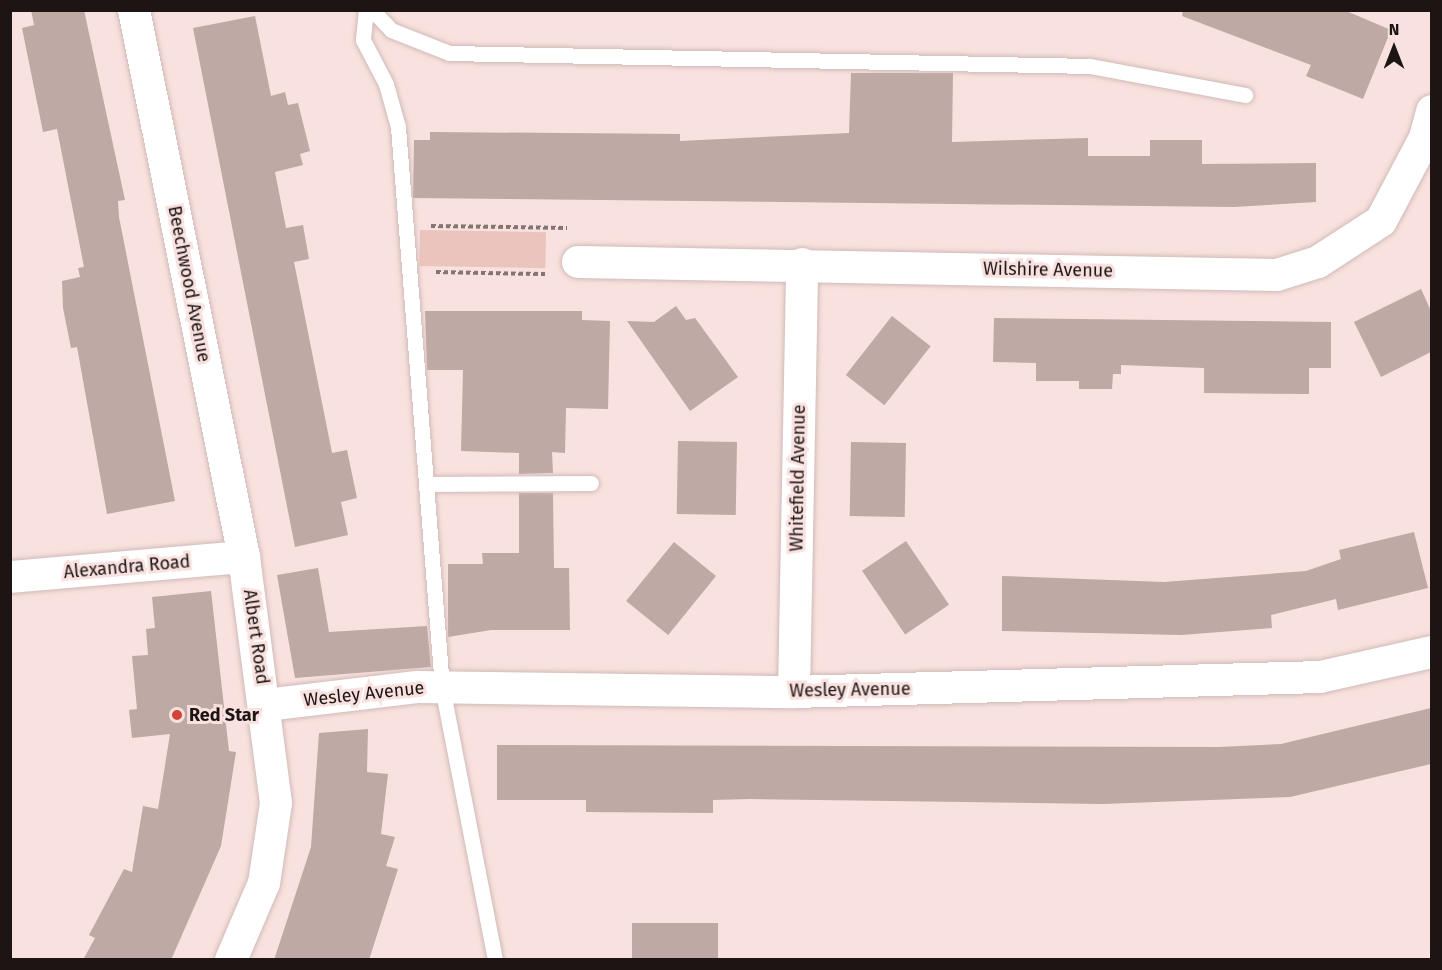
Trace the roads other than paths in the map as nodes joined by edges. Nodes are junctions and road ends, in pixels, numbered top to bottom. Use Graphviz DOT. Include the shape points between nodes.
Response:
graph roads {
  1 [pos="134,10"];
  2 [pos="366,10"];
  3 [pos="372,10"];
  4 [pos="1245,95"];
  5 [pos="1431,111"];
  6 [pos="578,262"];
  7 [pos="802,264"];
  8 [pos="591,483"];
  9 [pos="426,484"];
  10 [pos="244,557"];
  11 [pos="10,577"];
  12 [pos="1431,652"];
  13 [pos="442,687"];
  14 [pos="794,692"];
  15 [pos="266,705"];
  16 [pos="231,960"];
  17 [pos="495,960"];
  1 -- 10 [label="street, Beechwood Avenue"];
  2 -- 9 [label="lane" via="363,40 386,84 398,127"];
  3 -- 4 [label="lane" via="391,30 449,53 1090,66"];
  5 -- 7 [label="street, Wilshire Avenue" via="1425,138 1381,220 1318,262 1276,274"];
  6 -- 7 [label="street, Wilshire Avenue"];
  7 -- 14 [label="street, Whitefield Avenue"];
  8 -- 9 [label="lane"];
  9 -- 13 [label="lane"];
  10 -- 11 [label="street, Alexandra Road"];
  10 -- 15 [label="street, Albert Road"];
  12 -- 14 [label="street, Wesley Avenue" via="1320,677"];
  13 -- 14 [label="street, Wesley Avenue"];
  13 -- 15 [label="street, Wesley Avenue"];
  13 -- 17 [label="lane"];
  15 -- 16 [label="street, Albert Road" via="276,803 273,849"];
}
